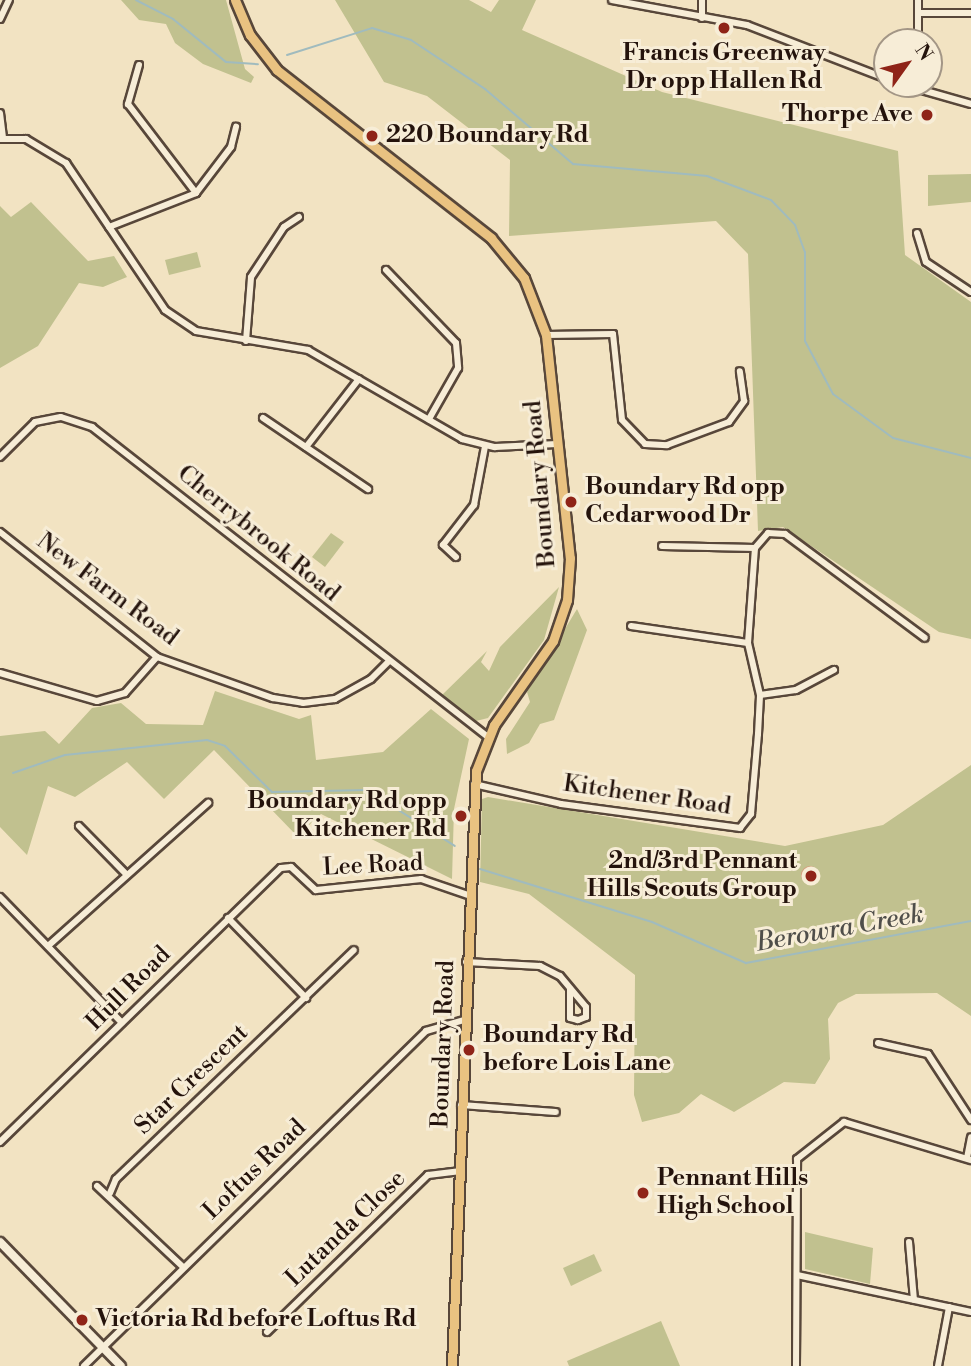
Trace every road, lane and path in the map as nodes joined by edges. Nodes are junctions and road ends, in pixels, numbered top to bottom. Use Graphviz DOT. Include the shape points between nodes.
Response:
graph roads {
  1 [pos="9,0"];
  2 [pos="235,0"];
  3 [pos="612,0"];
  4 [pos="702,0"];
  5 [pos="919,0"];
  6 [pos="919,13"];
  7 [pos="971,13"];
  8 [pos="702,18"];
  9 [pos="0,19"];
  10 [pos="918,28"];
  11 [pos="139,65"];
  12 [pos="873,73"];
  13 [pos="943,95"];
  14 [pos="971,104"];
  15 [pos="0,113"];
  16 [pos="236,127"];
  17 [pos="1,139"];
  18 [pos="196,193"];
  19 [pos="299,217"];
  20 [pos="109,227"];
  21 [pos="917,233"];
  22 [pos="386,270"];
  23 [pos="971,292"];
  24 [pos="546,335"];
  25 [pos="246,341"];
  26 [pos="740,371"];
  27 [pos="359,379"];
  28 [pos="264,418"];
  29 [pos="429,419"];
  30 [pos="557,444"];
  31 [pos="485,446"];
  32 [pos="306,447"];
  33 [pos="0,457"];
  34 [pos="368,489"];
  35 [pos="0,532"];
  36 [pos="662,546"];
  37 [pos="755,548"];
  38 [pos="456,557"];
  39 [pos="631,626"];
  40 [pos="925,638"];
  41 [pos="748,643"];
  42 [pos="158,657"];
  43 [pos="388,662"];
  44 [pos="834,670"];
  45 [pos="0,673"];
  46 [pos="760,695"];
  47 [pos="488,737"];
  48 [pos="474,784"];
  49 [pos="208,803"];
  50 [pos="79,826"];
  51 [pos="286,866"];
  52 [pos="125,873"];
  53 [pos="468,895"];
  54 [pos="0,897"];
  55 [pos="228,918"];
  56 [pos="48,946"];
  57 [pos="354,950"];
  58 [pos="466,962"];
  59 [pos="570,989"];
  60 [pos="306,998"];
  61 [pos="464,1020"];
  62 [pos="122,1023"];
  63 [pos="878,1043"];
  64 [pos="461,1105"];
  65 [pos="556,1112"];
  66 [pos="971,1120"];
  67 [pos="971,1137"];
  68 [pos="0,1142"];
  69 [pos="969,1159"];
  70 [pos="459,1171"];
  71 [pos="97,1186"];
  72 [pos="110,1193"];
  73 [pos="0,1242"];
  74 [pos="909,1242"];
  75 [pos="183,1267"];
  76 [pos="797,1275"];
  77 [pos="914,1300"];
  78 [pos="949,1307"];
  79 [pos="971,1312"];
  80 [pos="267,1332"];
  81 [pos="102,1347"];
  82 [pos="84,1366"];
  83 [pos="121,1366"];
  84 [pos="452,1366"];
  85 [pos="796,1366"];
  86 [pos="938,1366"];
  1 -- 9 [label="street"];
  2 -- 24 [label="main road, Boundary Road" via="250,35 277,70 491,238 524,278"];
  3 -- 8 [label="street"];
  4 -- 8 [label="street"];
  5 -- 6 [label="street"];
  6 -- 7 [label="street"];
  6 -- 10 [label="street"];
  8 -- 12 [label="street" via="761,29"];
  11 -- 18 [label="street" via="128,104"];
  13 -- 14 [label="street"];
  15 -- 17 [label="street"];
  16 -- 18 [label="street" via="231,147"];
  17 -- 20 [label="street" via="26,139 66,163"];
  18 -- 20 [label="street"];
  19 -- 25 [label="street" via="284,227 251,276"];
  20 -- 25 [label="street" via="165,310 196,331"];
  21 -- 23 [label="street" via="926,262"];
  22 -- 29 [label="street" via="456,343 458,368"];
  24 -- 26 [label="street" via="613,334 622,420 634,437 656,446 734,418 744,401"];
  24 -- 30 [label="main road, Boundary Road"];
  25 -- 27 [label="street" via="309,350"];
  27 -- 29 [label="street"];
  27 -- 32 [label="street"];
  28 -- 32 [label="street"];
  29 -- 31 [label="street"];
  30 -- 31 [label="street"];
  30 -- 47 [label="main road, Boundary Road" via="570,558 567,600 553,641"];
  31 -- 38 [label="street" via="474,505 443,545"];
  32 -- 34 [label="street"];
  33 -- 43 [label="street, Cherrybrook Road" via="35,422 61,417 92,427"];
  35 -- 42 [label="street, New Farm Road"];
  36 -- 37 [label="street"];
  37 -- 40 [label="street" via="768,533 785,534"];
  37 -- 41 [label="street, Kitchener Road"];
  39 -- 41 [label="street"];
  41 -- 46 [label="street, Kitchener Road"];
  42 -- 43 [label="street, New Farm Road" via="303,703 343,695"];
  42 -- 45 [label="street" via="125,693 97,701"];
  43 -- 47 [label="street, Cherrybrook Road"];
  44 -- 46 [label="street" via="796,690"];
  46 -- 48 [label="street, Kitchener Road" via="751,814 734,831"];
  47 -- 48 [label="main road, Boundary Road"];
  48 -- 53 [label="main road, Boundary Road"];
  49 -- 52 [label="street"];
  50 -- 52 [label="street"];
  51 -- 53 [label="street, Lee Road" via="318,890 421,879"];
  51 -- 55 [label="street, Hull Road"];
  52 -- 56 [label="street"];
  53 -- 58 [label="main road, Boundary Road"];
  54 -- 56 [label="street"];
  55 -- 60 [label="street"];
  55 -- 62 [label="street, Hull Road"];
  56 -- 62 [label="street"];
  57 -- 60 [label="street, Star Crescent"];
  58 -- 59 [label="street" via="540,966"];
  58 -- 61 [label="main road, Boundary Road"];
  59 -- 59 [label="street" via="586,1007 586,1017 570,1018"];
  60 -- 72 [label="street, Star Crescent" via="116,1179"];
  61 -- 64 [label="main road, Boundary Road"];
  61 -- 75 [label="street, Loftus Road" via="426,1031"];
  62 -- 68 [label="street, Hull Road"];
  63 -- 66 [label="street" via="928,1054"];
  64 -- 65 [label="street"];
  64 -- 70 [label="main road, Boundary Road"];
  67 -- 69 [label="street"];
  69 -- 76 [label="street" via="863,1126 831,1127 797,1159"];
  70 -- 80 [label="street, Lutanda Close" via="428,1175"];
  70 -- 84 [label="main road, Boundary Road"];
  71 -- 72 [label="street"];
  72 -- 75 [label="street"];
  73 -- 81 [label="street"];
  74 -- 77 [label="street"];
  75 -- 81 [label="street, Loftus Road"];
  76 -- 77 [label="street"];
  76 -- 85 [label="street"];
  77 -- 78 [label="street"];
  78 -- 79 [label="street"];
  78 -- 86 [label="street"];
  81 -- 82 [label="street, Loftus Road"];
  81 -- 83 [label="street"];
}
